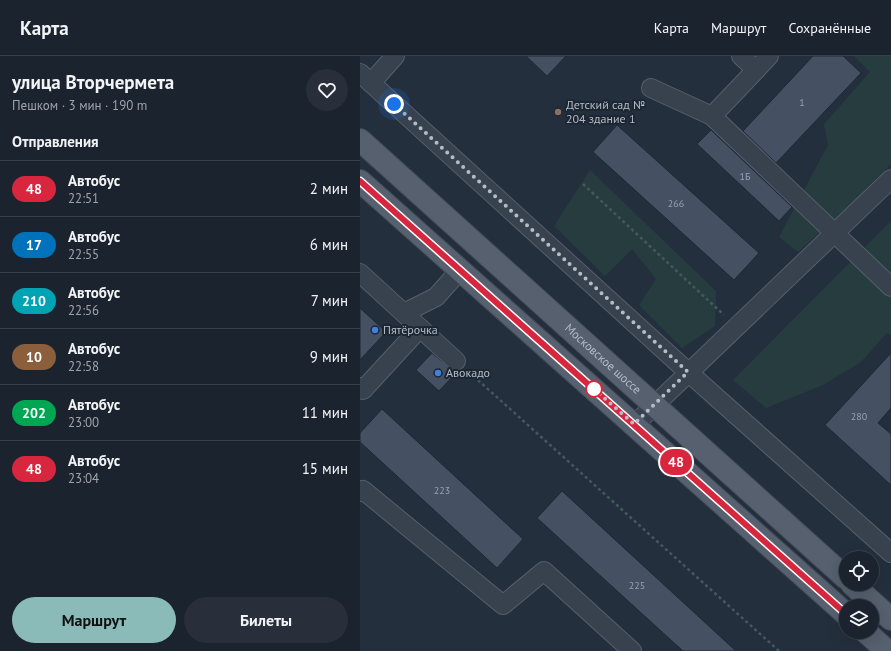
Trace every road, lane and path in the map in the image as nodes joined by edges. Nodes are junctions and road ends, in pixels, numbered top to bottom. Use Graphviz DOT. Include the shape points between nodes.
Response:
graph roads {
  1 [pos="395,56"];
  2 [pos="741,56"];
  3 [pos="769,56"];
  4 [pos="756,70"];
  5 [pos="366,78"];
  6 [pos="651,88"];
  7 [pos="712,116"];
  8 [pos="360,140"];
  9 [pos="891,179"];
  10 [pos="583,184"];
  11 [pos="362,186"];
  12 [pos="835,232"];
  13 [pos="460,270"];
  14 [pos="360,274"];
  15 [pos="891,287"];
  16 [pos="404,313"];
  17 [pos="736,326"];
  18 [pos="420,328"];
  19 [pos="456,360"];
  20 [pos="688,372"];
  21 [pos="360,387"];
  22 [pos="654,404"];
  23 [pos="634,424"];
  24 [pos="360,492"];
  25 [pos="891,552"];
  26 [pos="839,572"];
  27 [pos="860,591"];
  28 [pos="839,608"];
  29 [pos="891,619"];
  30 [pos="874,639"];
  31 [pos="632,651"];
  32 [pos="779,651"];
  33 [pos="887,651"];
  1 -- 5 [label="street"];
  2 -- 4 [label="street"];
  3 -- 4 [label="street"];
  4 -- 7 [label="street"];
  5 -- 20 [label="street"];
  6 -- 7 [label="street"];
  7 -- 12 [label="street"];
  8 -- 22 [label="main road, Московское шоссе"];
  9 -- 12 [label="street"];
  10 -- 17 [label="path"];
  11 -- 13 [label="main road"];
  12 -- 15 [label="street"];
  12 -- 17 [label="street"];
  13 -- 16 [label="street" via="436,297"];
  13 -- 23 [label="main road"];
  14 -- 16 [label="street"];
  16 -- 18 [label="street"];
  17 -- 20 [label="street"];
  18 -- 19 [label="street"];
  18 -- 21 [label="street" via="363,390"];
  19 -- 32 [label="path"];
  20 -- 22 [label="street"];
  20 -- 25 [label="street"];
  22 -- 23 [label="street"];
  22 -- 26 [label="main road, Московское шоссе"];
  23 -- 28 [label="main road"];
  24 -- 31 [label="street" via="363,490 503,606 544,571"];
  27 -- 29 [label="main road"];
  30 -- 33 [label="main road"];
}
